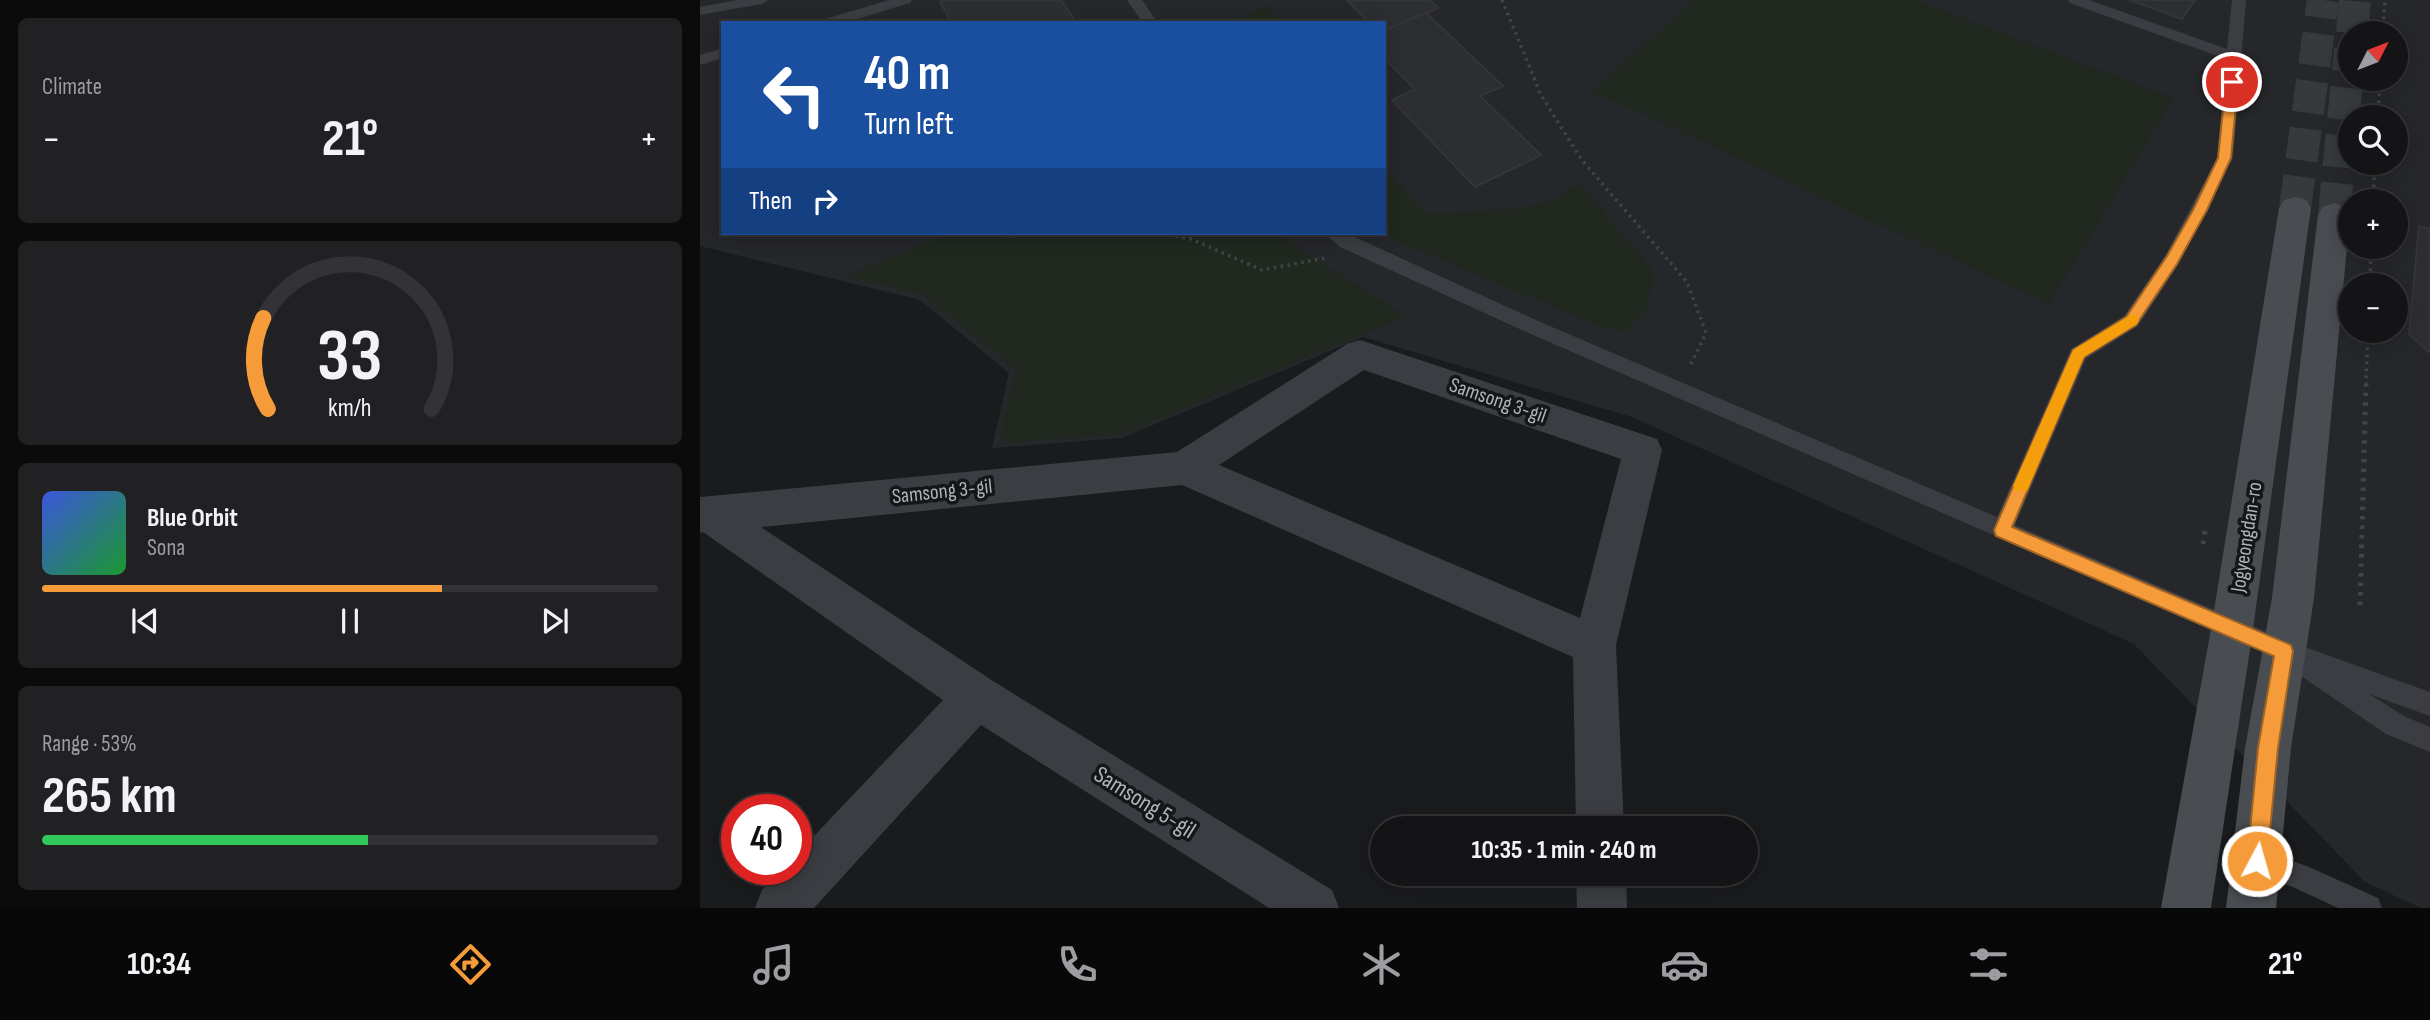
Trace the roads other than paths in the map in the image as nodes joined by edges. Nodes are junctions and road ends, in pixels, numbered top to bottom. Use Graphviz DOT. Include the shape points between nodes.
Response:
graph roads {
  1 [pos="762,0"];
  2 [pos="905,0"];
  3 [pos="1134,0"];
  4 [pos="2075,0"];
  5 [pos="2239,0"];
  6 [pos="700,11"];
  7 [pos="834,21"];
  8 [pos="1150,21"];
  9 [pos="721,54"];
  10 [pos="2235,57"];
  11 [pos="701,60"];
  12 [pos="2295,208"];
  13 [pos="2334,215"];
  14 [pos="1337,235"];
  15 [pos="1184,468"];
  16 [pos="705,514"];
  17 [pos="2002,530"];
  18 [pos="2232,629"];
  19 [pos="1594,645"];
  20 [pos="2284,651"];
  21 [pos="977,697"];
  22 [pos="2430,704"];
  23 [pos="2430,740"];
  24 [pos="1600,816"];
  25 [pos="2257,861"];
  26 [pos="1601,886"];
  27 [pos="780,908"];
  28 [pos="1314,908"];
  29 [pos="1602,908"];
  30 [pos="2186,908"];
  31 [pos="2251,908"];
  32 [pos="2368,908"];
  1 -- 6 [label="lane"];
  2 -- 7 [label="lane"];
  3 -- 8 [label="lane"];
  4 -- 10 [label="lane"];
  5 -- 10 [label="lane"];
  9 -- 11 [label="lane"];
  10 -- 17 [label="lane" via="2225,158 2200,210 2131,321 2078,354"];
  12 -- 18 [label="street, Jogyeongdan-ro"];
  13 -- 20 [label="street"];
  14 -- 17 [label="lane" via="1522,322"];
  15 -- 16 [label="street, Samsong 3-gil"];
  15 -- 19 [label="street, Samsong 3-gil"];
  15 -- 19 [label="street, Samsong 3-gil" via="1360,354 1643,450"];
  16 -- 21 [label="street, Samsong 5-gil"];
  17 -- 18 [label="lane"];
  18 -- 20 [label="lane"];
  18 -- 30 [label="street, Jogyeongdan-ro"];
  19 -- 24 [label="street, Samsong 3-gil"];
  20 -- 22 [label="lane"];
  20 -- 23 [label="lane" via="2395,725"];
  20 -- 25 [label="street"];
  21 -- 27 [label="street"];
  21 -- 28 [label="street, Samsong 5-gil"];
  25 -- 31 [label="street"];
  25 -- 32 [label="lane"];
  26 -- 29 [label="street"];
}
